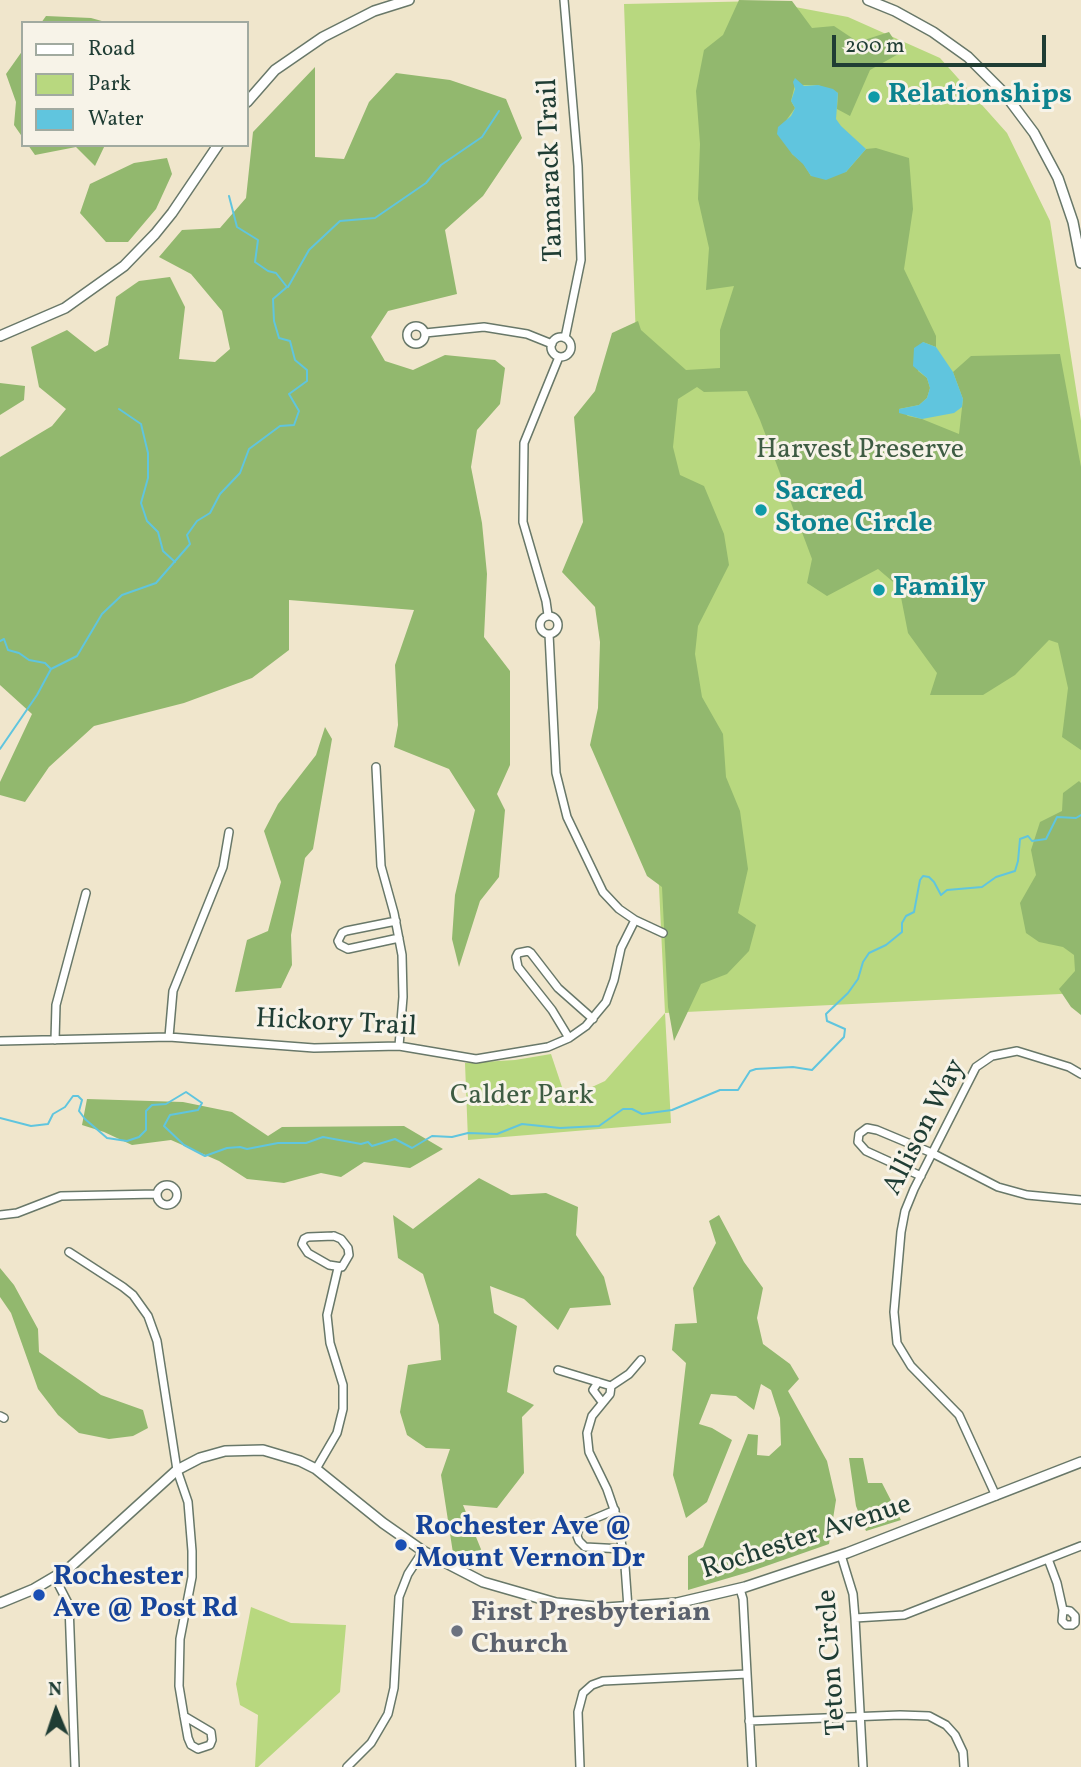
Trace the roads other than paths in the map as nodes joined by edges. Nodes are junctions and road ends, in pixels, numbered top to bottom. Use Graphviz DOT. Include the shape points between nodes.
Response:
graph roads {
  1 [pos="410,0"];
  2 [pos="564,0"];
  3 [pos="869,0"];
  4 [pos="248,101"];
  5 [pos="217,147"];
  6 [pos="1081,263"];
  7 [pos="425,333"];
  8 [pos="0,336"];
  9 [pos="565,338"];
  10 [pos="552,344"];
  11 [pos="559,357"];
  12 [pos="548,615"];
  13 [pos="549,634"];
  14 [pos="376,766"];
  15 [pos="229,832"];
  16 [pos="86,893"];
  17 [pos="635,920"];
  18 [pos="396,921"];
  19 [pos="663,933"];
  20 [pos="399,938"];
  21 [pos="593,1018"];
  22 [pos="169,1037"];
  23 [pos="569,1038"];
  24 [pos="55,1040"];
  25 [pos="0,1041"];
  26 [pos="399,1046"];
  27 [pos="1081,1074"];
  28 [pos="932,1153"];
  29 [pos="921,1176"];
  30 [pos="157,1194"];
  31 [pos="1081,1200"];
  32 [pos="0,1215"];
  33 [pos="69,1252"];
  34 [pos="338,1268"];
  35 [pos="641,1360"];
  36 [pos="558,1370"];
  37 [pos="597,1382"];
  38 [pos="611,1386"];
  39 [pos="602,1402"];
  40 [pos="1081,1462"];
  41 [pos="316,1469"];
  42 [pos="177,1471"];
  43 [pos="996,1496"];
  44 [pos="615,1510"];
  45 [pos="1081,1546"];
  46 [pos="623,1549"];
  47 [pos="423,1551"];
  48 [pos="841,1555"];
  49 [pos="1048,1559"];
  50 [pos="55,1577"];
  51 [pos="740,1588"];
  52 [pos="0,1604"];
  53 [pos="628,1608"];
  54 [pos="1063,1610"];
  55 [pos="855,1618"];
  56 [pos="747,1674"];
  57 [pos="184,1716"];
  58 [pos="860,1717"];
  59 [pos="750,1721"];
  60 [pos="75,1767"];
  61 [pos="347,1767"];
  62 [pos="580,1767"];
  63 [pos="752,1767"];
  64 [pos="863,1767"];
  65 [pos="964,1767"];
  1 -- 4 [label="main road" via="374,11 323,37 275,70"];
  2 -- 9 [label="street, Tamarack Trail" via="581,260"];
  3 -- 6 [label="main road" via="951,44 1004,93 1034,133 1058,178"];
  5 -- 8 [label="main road" via="172,213 124,266 65,308"];
  7 -- 10 [label="street" via="484,327 527,334"];
  9 -- 10 [label="street"];
  9 -- 11 [label="street" via="570,352"];
  10 -- 11 [label="street"];
  11 -- 12 [label="street" via="524,443 523,522"];
  12 -- 13 [label="street" via="558,623"];
  12 -- 13 [label="street" via="539,625"];
  13 -- 17 [label="street" via="561,801 597,884"];
  14 -- 18 [label="street" via="381,866"];
  15 -- 22 [label="street" via="223,867 173,991"];
  16 -- 24 [label="street" via="57,1005"];
  17 -- 19 [label="street"];
  17 -- 21 [label="street, Hickory Trail" via="621,948 611,991"];
  18 -- 20 [label="street"];
  18 -- 20 [label="street" via="346,931 338,941 348,948"];
  20 -- 26 [label="street" via="404,972"];
  21 -- 23 [label="street, Hickory Trail"];
  21 -- 23 [label="street" via="558,988 531,953 518,953 518,967"];
  22 -- 24 [label="street, Hickory Trail"];
  22 -- 26 [label="street, Hickory Trail" via="314,1048"];
  23 -- 26 [label="street, Hickory Trail" via="548,1047 476,1059"];
  24 -- 25 [label="street, Hickory Trail"];
  27 -- 28 [label="street, Allison Way" via="1017,1051 984,1060 970,1076"];
  28 -- 29 [label="street, Allison Way"];
  28 -- 29 [label="street" via="872,1128 859,1134 866,1151"];
  28 -- 31 [label="street" via="998,1188"];
  29 -- 43 [label="street, Allison Way" via="901,1232 895,1336 911,1366 959,1415"];
  30 -- 32 [label="street" via="61,1196"];
  33 -- 42 [label="street" via="123,1287 148,1316 157,1340"];
  34 -- 34 [label="street" via="346,1264 349,1255 341,1239 328,1235 304,1239 308,1253"];
  34 -- 41 [label="street" via="327,1315 343,1385 343,1409 337,1433"];
  35 -- 38 [label="street"];
  36 -- 37 [label="street"];
  37 -- 38 [label="street"];
  37 -- 39 [label="street" via="593,1390"];
  38 -- 39 [label="street"];
  39 -- 44 [label="street" via="589,1424 587,1443"];
  40 -- 43 [label="main road, Rochester Avenue"];
  41 -- 42 [label="main road, Rochester Avenue" via="288,1456 250,1449 212,1454"];
  41 -- 47 [label="main road, Rochester Avenue"];
  42 -- 50 [label="main road, Rochester Avenue"];
  42 -- 57 [label="street" via="188,1503 192,1551 179,1662"];
  43 -- 48 [label="main road, Rochester Avenue"];
  44 -- 46 [label="street"];
  44 -- 46 [label="street" via="584,1523 577,1536 585,1547"];
  45 -- 49 [label="street"];
  46 -- 53 [label="street"];
  47 -- 53 [label="main road, Rochester Avenue" via="483,1582 531,1598"];
  47 -- 61 [label="street" via="399,1597 394,1688 388,1714 371,1744"];
  48 -- 51 [label="main road, Rochester Avenue"];
  48 -- 55 [label="street, Teton Circle"];
  49 -- 54 [label="street"];
  49 -- 55 [label="street" via="904,1615"];
  50 -- 52 [label="main road, Rochester Avenue"];
  50 -- 60 [label="street" via="69,1605"];
  51 -- 53 [label="main road, Rochester Avenue" via="677,1603"];
  51 -- 56 [label="street"];
  55 -- 58 [label="street, Teton Circle"];
  56 -- 59 [label="street"];
  56 -- 62 [label="street" via="592,1685 583,1693 578,1712"];
  57 -- 57 [label="street" via="191,1745 198,1749 210,1745 211,1732"];
  58 -- 59 [label="street"];
  58 -- 64 [label="street, Teton Circle"];
  58 -- 65 [label="street" via="918,1714 939,1721 959,1741"];
  59 -- 63 [label="street"];
}
